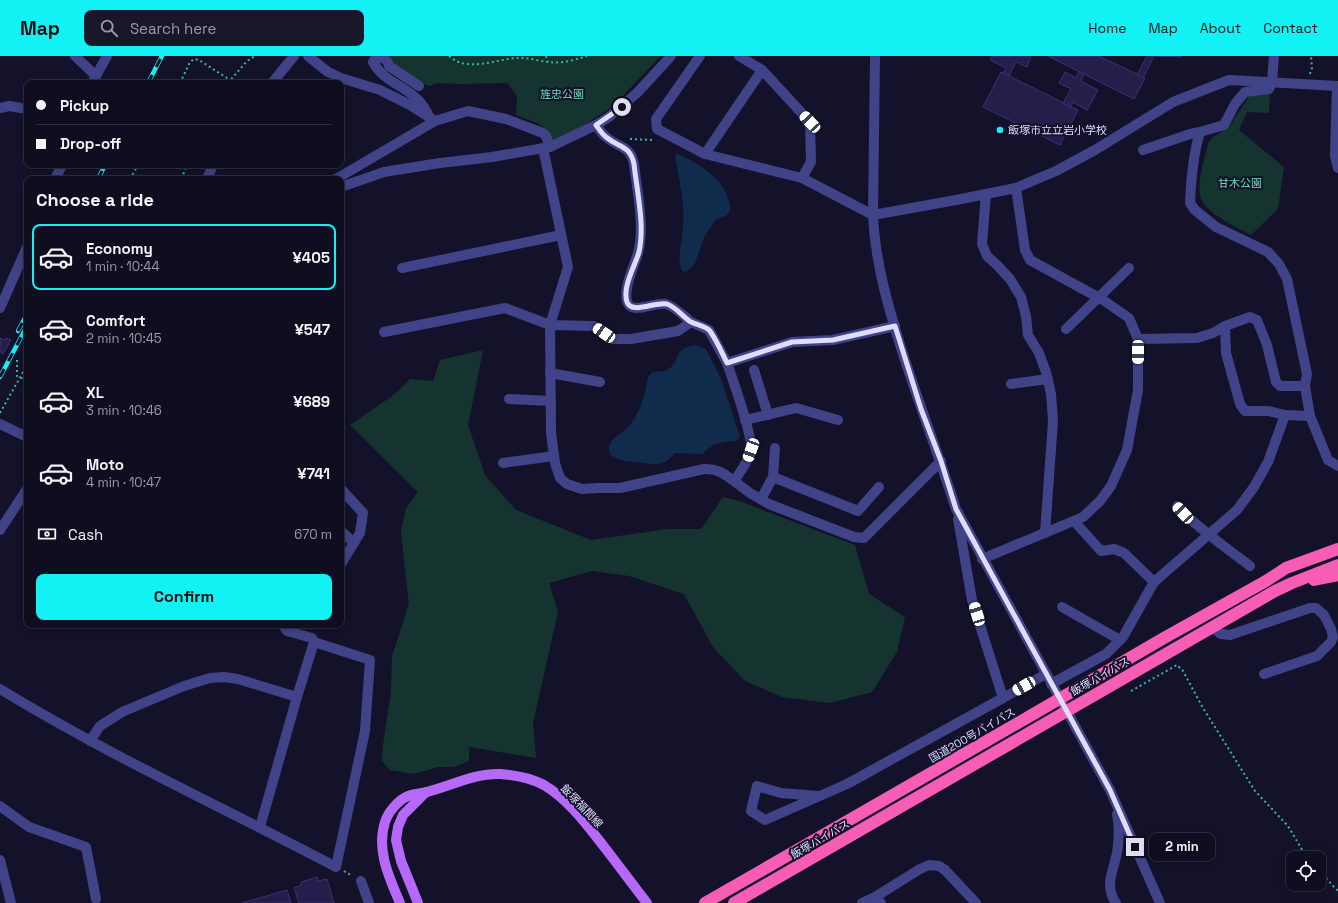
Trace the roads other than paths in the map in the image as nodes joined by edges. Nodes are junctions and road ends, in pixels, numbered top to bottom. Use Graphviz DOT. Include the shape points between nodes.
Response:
graph roads {
  1 [pos="75,56"];
  2 [pos="107,56"];
  3 [pos="294,56"];
  4 [pos="308,56"];
  5 [pos="376,56"];
  6 [pos="671,56"];
  7 [pos="700,56"];
  8 [pos="739,56"];
  9 [pos="875,56"];
  10 [pos="1274,56"];
  11 [pos="762,70"];
  12 [pos="94,80"];
  13 [pos="274,80"];
  14 [pos="1272,82"];
  15 [pos="419,86"];
  16 [pos="1338,86"];
  17 [pos="0,108"];
  18 [pos="24,108"];
  19 [pos="432,119"];
  20 [pos="596,125"];
  21 [pos="1200,132"];
  22 [pos="547,148"];
  23 [pos="1143,150"];
  24 [pos="705,154"];
  25 [pos="1338,168"];
  26 [pos="341,176"];
  27 [pos="802,178"];
  28 [pos="344,186"];
  29 [pos="1016,188"];
  30 [pos="986,194"];
  31 [pos="873,214"];
  32 [pos="561,235"];
  33 [pos="24,253"];
  34 [pos="402,268"];
  35 [pos="1129,268"];
  36 [pos="1099,298"];
  37 [pos="0,308"];
  38 [pos="691,322"];
  39 [pos="550,325"];
  40 [pos="895,326"];
  41 [pos="1225,326"];
  42 [pos="1066,329"];
  43 [pos="384,332"];
  44 [pos="1138,339"];
  45 [pos="727,363"];
  46 [pos="754,370"];
  47 [pos="550,373"];
  48 [pos="1048,379"];
  49 [pos="600,382"];
  50 [pos="1011,384"];
  51 [pos="1305,386"];
  52 [pos="509,399"];
  53 [pos="551,401"];
  54 [pos="768,415"];
  55 [pos="1285,416"];
  56 [pos="1310,416"];
  57 [pos="745,420"];
  58 [pos="838,420"];
  59 [pos="0,424"];
  60 [pos="24,435"];
  61 [pos="775,448"];
  62 [pos="554,456"];
  63 [pos="941,461"];
  64 [pos="503,463"];
  65 [pos="1338,466"];
  66 [pos="773,477"];
  67 [pos="734,481"];
  68 [pos="879,487"];
  69 [pos="344,492"];
  70 [pos="24,494"];
  71 [pos="761,499"];
  72 [pos="1177,506"];
  73 [pos="956,509"];
  74 [pos="1074,521"];
  75 [pos="0,530"];
  76 [pos="1045,533"];
  77 [pos="344,534"];
  78 [pos="1208,535"];
  79 [pos="1338,540"];
  80 [pos="354,543"];
  81 [pos="1338,549"];
  82 [pos="982,559"];
  83 [pos="344,560"];
  84 [pos="1338,565"];
  85 [pos="1250,566"];
  86 [pos="1286,568"];
  87 [pos="1338,575"];
  88 [pos="1154,582"];
  89 [pos="1292,583"];
  90 [pos="1062,607"];
  91 [pos="1212,627"];
  92 [pos="286,628"];
  93 [pos="1120,640"];
  94 [pos="314,642"];
  95 [pos="1046,674"];
  96 [pos="1264,674"];
  97 [pos="1051,684"];
  98 [pos="0,689"];
  99 [pos="297,697"];
  100 [pos="1003,698"];
  101 [pos="90,741"];
  102 [pos="426,792"];
  103 [pos="819,796"];
  104 [pos="1116,805"];
  105 [pos="0,806"];
  106 [pos="260,827"];
  107 [pos="0,860"];
  108 [pos="361,881"];
  109 [pos="737,885"];
  110 [pos="96,899"];
  111 [pos="878,900"];
  112 [pos="740,902"];
  113 [pos="11,903"];
  114 [pos="369,903"];
  115 [pos="400,903"];
  116 [pos="418,903"];
  117 [pos="647,903"];
  118 [pos="705,903"];
  119 [pos="862,903"];
  120 [pos="976,903"];
  121 [pos="1116,903"];
  122 [pos="1160,903"];
  1 -- 12 [label="street"];
  2 -- 12 [label="street"];
  3 -- 13 [label="street"];
  4 -- 19 [label="street" via="328,72 380,90"];
  5 -- 15 [label="street" via="384,59 389,66"];
  5 -- 19 [label="street" via="373,62 383,76 416,98"];
  6 -- 20 [label="street" via="632,97"];
  7 -- 24 [label="street" via="656,119 657,129"];
  8 -- 11 [label="street"];
  9 -- 31 [label="street"];
  10 -- 14 [label="street"];
  11 -- 24 [label="street"];
  11 -- 27 [label="street" via="810,122 811,162"];
  14 -- 16 [label="street"];
  14 -- 21 [label="street" via="1269,89 1245,92 1224,125"];
  14 -- 29 [label="street" via="1229,80 1173,102 1095,150 1056,171"];
  16 -- 25 [label="street" via="1335,156"];
  17 -- 18 [label="street" via="9,106"];
  19 -- 22 [label="street" via="468,111 506,119 543,133 546,136"];
  19 -- 26 [label="street"];
  20 -- 22 [label="street"];
  20 -- 38 [label="street" via="606,137 628,150 632,156 642,233 630,274 627,301 634,308 668,304"];
  21 -- 23 [label="street"];
  21 -- 51 [label="street" via="1191,179 1190,203 1216,227 1268,252 1279,264 1287,279 1307,374"];
  22 -- 28 [label="street" via="384,172"];
  22 -- 32 [label="street"];
  24 -- 27 [label="street"];
  27 -- 31 [label="street"];
  29 -- 30 [label="street"];
  29 -- 36 [label="street" via="1025,250 1030,260"];
  30 -- 31 [label="street"];
  30 -- 48 [label="street" via="982,244 987,256 1010,279 1021,297 1028,335 1039,353"];
  31 -- 40 [label="street" via="881,279"];
  32 -- 34 [label="street"];
  32 -- 39 [label="street" via="568,267"];
  33 -- 37 [label="street"];
  35 -- 36 [label="street"];
  36 -- 42 [label="street"];
  36 -- 44 [label="street" via="1129,318"];
  38 -- 39 [label="street" via="678,331 631,339 613,339 594,326"];
  38 -- 45 [label="street" via="709,330"];
  39 -- 43 [label="street" via="505,308"];
  39 -- 47 [label="street"];
  40 -- 45 [label="street" via="833,340 792,342"];
  40 -- 63 [label="street" via="921,409"];
  41 -- 44 [label="street" via="1197,338"];
  41 -- 51 [label="street" via="1250,317 1257,320 1267,345 1276,382 1280,386"];
  41 -- 55 [label="street" via="1226,353 1240,404 1245,411 1268,411"];
  44 -- 74 [label="street" via="1138,390 1127,450 1111,486 1100,501 1083,517"];
  45 -- 57 [label="street"];
  46 -- 54 [label="street"];
  47 -- 49 [label="street"];
  47 -- 53 [label="street"];
  48 -- 50 [label="street"];
  48 -- 76 [label="street" via="1053,421"];
  51 -- 56 [label="street"];
  52 -- 53 [label="street"];
  53 -- 62 [label="street"];
  54 -- 57 [label="street"];
  54 -- 58 [label="street" via="796,408"];
  55 -- 56 [label="street"];
  55 -- 78 [label="street" via="1268,462 1254,488 1237,510"];
  56 -- 65 [label="street" via="1328,460"];
  57 -- 67 [label="street" via="751,450 746,464"];
  59 -- 60 [label="street"];
  61 -- 66 [label="street"];
  62 -- 64 [label="street"];
  62 -- 67 [label="street" via="560,478 582,490 620,488 712,468"];
  63 -- 71 [label="street" via="864,538 854,537"];
  63 -- 73 [label="street"];
  66 -- 68 [label="street" via="858,511"];
  66 -- 71 [label="street"];
  67 -- 71 [label="street"];
  69 -- 80 [label="street" via="363,514 360,533"];
  70 -- 75 [label="street"];
  72 -- 78 [label="street"];
  73 -- 82 [label="street"];
  73 -- 100 [label="street" via="972,600"];
  74 -- 76 [label="street"];
  74 -- 88 [label="street" via="1101,551 1114,549 1124,553"];
  76 -- 82 [label="street"];
  77 -- 80 [label="street"];
  78 -- 85 [label="street"];
  78 -- 88 [label="street"];
  79 -- 86 [label="highway" via="1302,556"];
  80 -- 83 [label="street"];
  81 -- 86 [label="highway, 国道200号バイパス"];
  82 -- 95 [label="street"];
  84 -- 89 [label="highway, 飯塚バイパス"];
  86 -- 109 [label="highway, 国道200号バイパス"];
  87 -- 89 [label="highway"];
  88 -- 93 [label="street"];
  89 -- 91 [label="highway, 飯塚バイパス"];
  90 -- 93 [label="street"];
  91 -- 96 [label="street" via="1221,634 1230,635 1310,608 1316,608 1324,615 1333,637 1328,647 1317,656"];
  91 -- 112 [label="highway, 飯塚バイパス"];
  92 -- 94 [label="street" via="312,638"];
  93 -- 97 [label="street" via="1106,654"];
  94 -- 99 [label="street"];
  94 -- 106 [label="street" via="370,660 366,731 336,867"];
  95 -- 97 [label="street"];
  95 -- 100 [label="street"];
  97 -- 104 [label="street"];
  98 -- 101 [label="street"];
  99 -- 101 [label="street" via="238,679 210,678 122,712 100,726"];
  99 -- 106 [label="street"];
  100 -- 103 [label="street" via="848,784"];
  101 -- 106 [label="street"];
  102 -- 115 [label="main road, 飯塚福間線" via="407,796 394,807 386,820 382,835 386,870"];
  102 -- 116 [label="main road, 飯塚福間線" via="403,815 396,840"];
  102 -- 117 [label="main road, 飯塚福間線" via="476,777 499,774 521,776 543,785 560,796 584,822"];
  103 -- 103 [label="street" via="765,820 751,811 757,786 781,793"];
  104 -- 121 [label="street" via="1118,846 1109,886"];
  104 -- 122 [label="street"];
  105 -- 110 [label="street" via="29,827 86,847"];
  107 -- 113 [label="street"];
  108 -- 114 [label="street"];
  109 -- 112 [label="street"];
  109 -- 118 [label="highway, 国道200号バイパス"];
  111 -- 119 [label="street"];
  111 -- 120 [label="street" via="929,865 939,866 945,870"];
}
